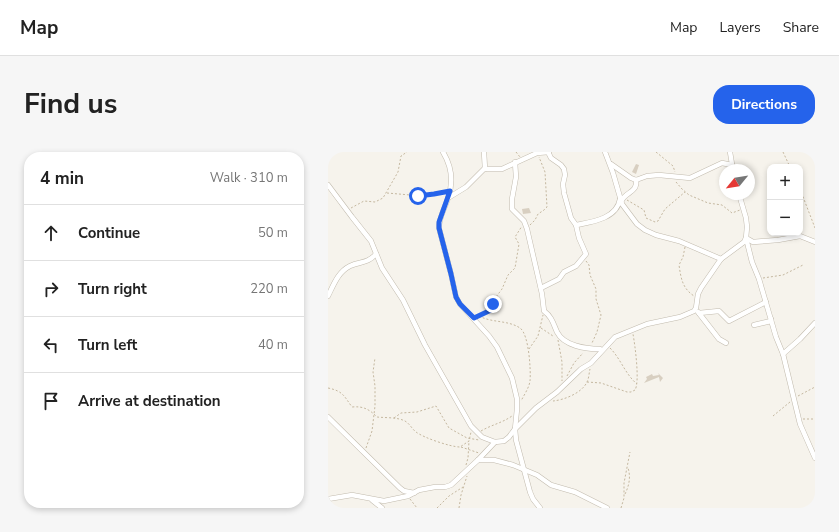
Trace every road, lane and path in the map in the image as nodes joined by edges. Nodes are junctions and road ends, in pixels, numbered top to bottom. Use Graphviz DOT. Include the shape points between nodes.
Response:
graph roads {
  1 [pos="406,152"];
  2 [pos="443,152"];
  3 [pos="484,152"];
  4 [pos="516,152"];
  5 [pos="548,152"];
  6 [pos="605,152"];
  7 [pos="656,152"];
  8 [pos="730,152"];
  9 [pos="783,152"];
  10 [pos="538,153"];
  11 [pos="523,160"];
  12 [pos="515,162"];
  13 [pos="609,163"];
  14 [pos="719,164"];
  15 [pos="720,164"];
  16 [pos="732,164"];
  17 [pos="789,164"];
  18 [pos="485,169"];
  19 [pos="672,176"];
  20 [pos="678,177"];
  21 [pos="636,180"];
  22 [pos="328,185"];
  23 [pos="450,191"];
  24 [pos="685,192"];
  25 [pos="386,193"];
  26 [pos="803,197"];
  27 [pos="448,198"];
  28 [pos="622,198"];
  29 [pos="741,200"];
  30 [pos="344,206"];
  31 [pos="743,208"];
  32 [pos="524,221"];
  33 [pos="576,225"];
  34 [pos="526,227"];
  35 [pos="815,228"];
  36 [pos="746,238"];
  37 [pos="815,242"];
  38 [pos="685,244"];
  39 [pos="376,254"];
  40 [pos="584,258"];
  41 [pos="721,259"];
  42 [pos="803,265"];
  43 [pos="759,279"];
  44 [pos="541,288"];
  45 [pos="328,296"];
  46 [pos="698,296"];
  47 [pos="766,302"];
  48 [pos="544,310"];
  49 [pos="697,312"];
  50 [pos="771,319"];
  51 [pos="815,323"];
  52 [pos="754,325"];
  53 [pos="541,327"];
  54 [pos="632,330"];
  55 [pos="726,343"];
  56 [pos="607,345"];
  57 [pos="587,348"];
  58 [pos="600,348"];
  59 [pos="528,349"];
  60 [pos="783,354"];
  61 [pos="375,358"];
  62 [pos="591,363"];
  63 [pos="562,381"];
  64 [pos="564,381"];
  65 [pos="587,382"];
  66 [pos="638,384"];
  67 [pos="815,386"];
  68 [pos="328,388"];
  69 [pos="794,397"];
  70 [pos="545,401"];
  71 [pos="517,410"];
  72 [pos="374,414"];
  73 [pos="773,416"];
  74 [pos="328,417"];
  75 [pos="798,417"];
  76 [pos="394,418"];
  77 [pos="815,420"];
  78 [pos="471,426"];
  79 [pos="515,429"];
  80 [pos="475,431"];
  81 [pos="482,436"];
  82 [pos="470,440"];
  83 [pos="495,442"];
  84 [pos="460,447"];
  85 [pos="469,450"];
  86 [pos="630,452"];
  87 [pos="364,453"];
  88 [pos="486,453"];
  89 [pos="815,458"];
  90 [pos="478,460"];
  91 [pos="467,467"];
  92 [pos="628,468"];
  93 [pos="523,469"];
  94 [pos="464,486"];
  95 [pos="419,490"];
  96 [pos="404,491"];
  97 [pos="624,494"];
  98 [pos="408,496"];
  99 [pos="328,499"];
  100 [pos="372,500"];
  101 [pos="382,508"];
  102 [pos="417,508"];
  103 [pos="437,508"];
  104 [pos="459,508"];
  105 [pos="540,508"];
  106 [pos="607,508"];
  107 [pos="620,508"];
  1 -- 25 [label="path" via="401,156 398,172"];
  2 -- 23 [label="street" via="450,166"];
  3 -- 18 [label="street"];
  4 -- 11 [label="path"];
  5 -- 10 [label="street"];
  5 -- 33 [label="street" via="550,158 564,169 564,191 571,218"];
  6 -- 13 [label="street"];
  7 -- 20 [label="path" via="673,166"];
  8 -- 16 [label="street"];
  9 -- 17 [label="path"];
  10 -- 11 [label="street"];
  10 -- 34 [label="path" via="545,172 547,207"];
  11 -- 12 [label="street"];
  12 -- 18 [label="street" via="502,169"];
  12 -- 32 [label="street" via="516,178 512,204 514,211"];
  13 -- 21 [label="street"];
  13 -- 28 [label="street"];
  14 -- 20 [label="street" via="690,178"];
  15 -- 16 [label="street"];
  18 -- 27 [label="street"];
  19 -- 20 [label="street"];
  19 -- 21 [label="street" via="647,176"];
  19 -- 24 [label="path"];
  21 -- 28 [label="street" via="637,184 633,191"];
  22 -- 30 [label="street"];
  23 -- 25 [label="path" via="422,196"];
  23 -- 27 [label="street"];
  24 -- 28 [label="path" via="665,209 655,222 646,218 644,210"];
  24 -- 31 [label="path" via="708,203 722,205 732,213"];
  25 -- 30 [label="path" via="378,202 366,201 351,207"];
  26 -- 35 [label="path"];
  27 -- 71 [label="street" via="439,228 455,294 460,304 489,336 504,360 512,378"];
  28 -- 33 [label="street" via="615,210 604,218"];
  28 -- 38 [label="street" via="633,219 645,230"];
  29 -- 31 [label="street"];
  30 -- 39 [label="street" via="368,236"];
  31 -- 36 [label="street" via="747,227"];
  32 -- 34 [label="street"];
  32 -- 59 [label="path" via="515,237 519,244 515,268 495,298 492,310 479,316 485,320 509,323 521,329 526,336"];
  33 -- 40 [label="street" via="586,251"];
  34 -- 44 [label="street"];
  36 -- 37 [label="street" via="753,242 802,236"];
  36 -- 41 [label="street"];
  36 -- 43 [label="street"];
  38 -- 41 [label="street"];
  38 -- 46 [label="path" via="679,265 682,282 691,294"];
  39 -- 45 [label="street" via="367,262 351,266 340,273"];
  39 -- 78 [label="street"];
  40 -- 44 [label="street" via="564,272 559,279"];
  40 -- 57 [label="path" via="589,265 601,315 598,332"];
  41 -- 46 [label="street" via="700,288"];
  42 -- 43 [label="path" via="776,277"];
  43 -- 47 [label="street"];
  44 -- 48 [label="street"];
  46 -- 49 [label="street"];
  47 -- 49 [label="street" via="729,321 719,311"];
  47 -- 50 [label="street"];
  48 -- 53 [label="path"];
  48 -- 57 [label="street" via="552,318 561,338"];
  49 -- 54 [label="street"];
  49 -- 55 [label="street" via="719,339"];
  50 -- 52 [label="street"];
  50 -- 60 [label="street"];
  51 -- 60 [label="street"];
  53 -- 59 [label="path"];
  53 -- 63 [label="path" via="558,337"];
  54 -- 56 [label="street" via="618,334"];
  54 -- 66 [label="path"];
  56 -- 62 [label="street"];
  56 -- 66 [label="path" via="629,376"];
  57 -- 58 [label="street"];
  57 -- 64 [label="path"];
  59 -- 71 [label="path" via="530,382"];
  60 -- 69 [label="street"];
  61 -- 72 [label="path"];
  62 -- 65 [label="path"];
  62 -- 70 [label="street"];
  65 -- 66 [label="path" via="601,383 631,392"];
  65 -- 70 [label="path" via="579,391 564,398"];
  67 -- 69 [label="path"];
  68 -- 72 [label="path" via="343,394 352,407 361,407"];
  69 -- 73 [label="path"];
  69 -- 75 [label="street"];
  70 -- 79 [label="street"];
  71 -- 79 [label="street"];
  71 -- 80 [label="path" via="501,422 478,433"];
  72 -- 76 [label="path" via="377,417"];
  72 -- 87 [label="path" via="372,431"];
  74 -- 87 [label="street"];
  75 -- 77 [label="path"];
  75 -- 89 [label="street"];
  76 -- 82 [label="path" via="401,412 417,412 436,406 449,428"];
  76 -- 84 [label="path" via="406,422 418,433 436,442"];
  78 -- 80 [label="street"];
  78 -- 82 [label="path"];
  79 -- 83 [label="street" via="504,441"];
  79 -- 93 [label="street"];
  80 -- 81 [label="street"];
  80 -- 82 [label="path"];
  81 -- 82 [label="path" via="478,440"];
  81 -- 83 [label="street"];
  82 -- 84 [label="path"];
  82 -- 85 [label="path"];
  83 -- 88 [label="street"];
  84 -- 85 [label="path"];
  85 -- 88 [label="path"];
  85 -- 91 [label="path"];
  86 -- 92 [label="path"];
  87 -- 96 [label="street"];
  88 -- 90 [label="street"];
  90 -- 91 [label="street"];
  90 -- 93 [label="street" via="494,460"];
  91 -- 94 [label="path"];
  91 -- 95 [label="street" via="451,485"];
  92 -- 97 [label="path"];
  92 -- 97 [label="path" via="630,474"];
  93 -- 105 [label="street" via="533,499"];
  93 -- 106 [label="street" via="551,485 575,492"];
  94 -- 103 [label="path"];
  94 -- 104 [label="path"];
  95 -- 96 [label="street" via="413,493"];
  95 -- 98 [label="street"];
  96 -- 98 [label="street"];
  97 -- 107 [label="path"];
  98 -- 100 [label="street" via="384,501"];
  98 -- 102 [label="path"];
  99 -- 100 [label="street" via="352,495"];
  100 -- 101 [label="street"];
}
